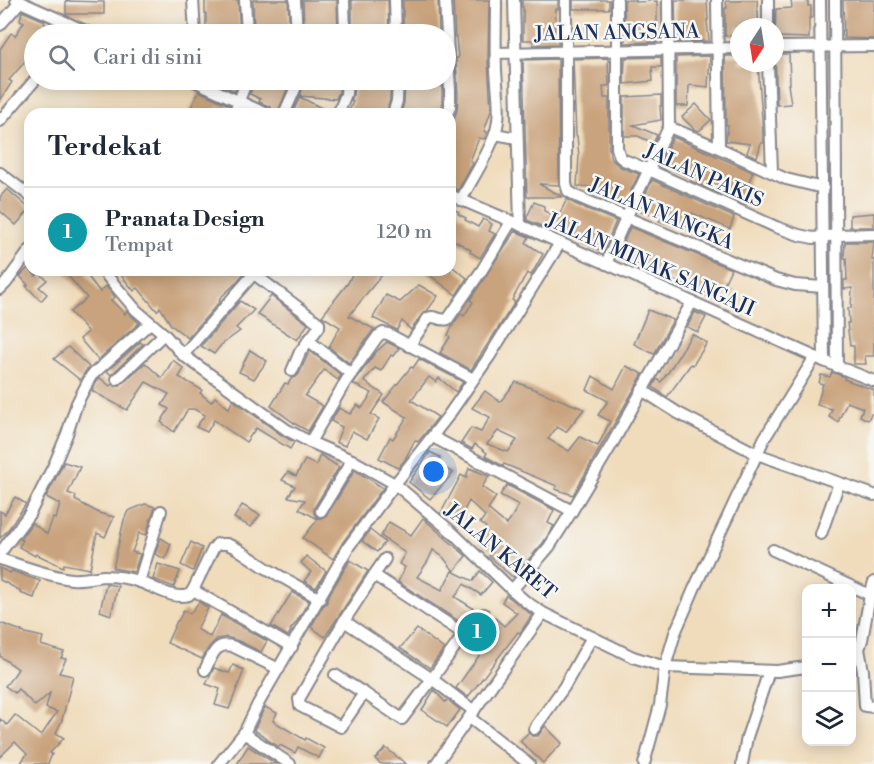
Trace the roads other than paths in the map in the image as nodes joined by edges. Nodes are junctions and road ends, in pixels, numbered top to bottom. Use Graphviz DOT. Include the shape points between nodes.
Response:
graph roads {
  1 [pos="193,0"];
  2 [pos="245,0"];
  3 [pos="295,0"];
  4 [pos="344,0"];
  5 [pos="395,0"];
  6 [pos="445,0"];
  7 [pos="496,0"];
  8 [pos="514,0"];
  9 [pos="566,0"];
  10 [pos="617,0"];
  11 [pos="668,0"];
  12 [pos="717,0"];
  13 [pos="768,0"];
  14 [pos="820,0"];
  15 [pos="835,0"];
  16 [pos="18,1"];
  17 [pos="768,18"];
  18 [pos="62,24"];
  19 [pos="194,24"];
  20 [pos="246,24"];
  21 [pos="296,24"];
  22 [pos="345,24"];
  23 [pos="396,24"];
  24 [pos="446,24"];
  25 [pos="0,25"];
  26 [pos="820,46"];
  27 [pos="835,46"];
  28 [pos="874,46"];
  29 [pos="784,47"];
  30 [pos="730,48"];
  31 [pos="618,49"];
  32 [pos="669,49"];
  33 [pos="717,49"];
  34 [pos="514,51"];
  35 [pos="566,51"];
  36 [pos="496,53"];
  37 [pos="768,72"];
  38 [pos="27,90"];
  39 [pos="215,90"];
  40 [pos="244,90"];
  41 [pos="295,90"];
  42 [pos="346,90"];
  43 [pos="398,90"];
  44 [pos="450,90"];
  45 [pos="498,96"];
  46 [pos="517,96"];
  47 [pos="240,101"];
  48 [pos="237,108"];
  49 [pos="255,108"];
  50 [pos="287,108"];
  51 [pos="340,108"];
  52 [pos="395,108"];
  53 [pos="450,108"];
  54 [pos="0,122"];
  55 [pos="669,127"];
  56 [pos="495,134"];
  57 [pos="517,138"];
  58 [pos="719,148"];
  59 [pos="649,170"];
  60 [pos="772,172"];
  61 [pos="0,173"];
  62 [pos="823,188"];
  63 [pos="24,191"];
  64 [pos="456,197"];
  65 [pos="456,198"];
  66 [pos="626,218"];
  67 [pos="515,223"];
  68 [pos="874,234"];
  69 [pos="836,235"];
  70 [pos="822,237"];
  71 [pos="560,243"];
  72 [pos="24,258"];
  73 [pos="606,264"];
  74 [pos="112,276"];
  75 [pos="252,276"];
  76 [pos="261,276"];
  77 [pos="823,287"];
  78 [pos="0,289"];
  79 [pos="692,302"];
  80 [pos="150,322"];
  81 [pos="164,334"];
  82 [pos="308,339"];
  83 [pos="409,346"];
  84 [pos="183,355"];
  85 [pos="819,359"];
  86 [pos="837,367"];
  87 [pos="292,371"];
  88 [pos="351,374"];
  89 [pos="873,378"];
  90 [pos="117,379"];
  91 [pos="473,379"];
  92 [pos="642,390"];
  93 [pos="433,436"];
  94 [pos="310,442"];
  95 [pos="757,454"];
  96 [pos="352,460"];
  97 [pos="839,483"];
  98 [pos="395,484"];
  99 [pos="874,495"];
  100 [pos="161,511"];
  101 [pos="321,511"];
  102 [pos="572,511"];
  103 [pos="820,534"];
  104 [pos="773,550"];
  105 [pos="0,553"];
  106 [pos="0,559"];
  107 [pos="385,559"];
  108 [pos="374,575"];
  109 [pos="139,582"];
  110 [pos="874,582"];
  111 [pos="193,590"];
  112 [pos="512,590"];
  113 [pos="870,595"];
  114 [pos="320,599"];
  115 [pos="543,613"];
  116 [pos="484,614"];
  117 [pos="344,621"];
  118 [pos="464,634"];
  119 [pos="592,637"];
  120 [pos="292,647"];
  121 [pos="856,649"];
  122 [pos="856,654"];
  123 [pos="665,667"];
  124 [pos="802,668"];
  125 [pos="279,669"];
  126 [pos="206,670"];
  127 [pos="770,671"];
  128 [pos="335,675"];
  129 [pos="432,679"];
  130 [pos="364,693"];
  131 [pos="870,706"];
  132 [pos="472,714"];
  133 [pos="534,729"];
  134 [pos="244,733"];
  135 [pos="219,764"];
  136 [pos="290,764"];
  137 [pos="436,764"];
  138 [pos="529,764"];
  139 [pos="644,764"];
  140 [pos="742,764"];
  1 -- 19 [label="street"];
  2 -- 20 [label="street"];
  3 -- 21 [label="street"];
  4 -- 22 [label="street"];
  5 -- 23 [label="street"];
  6 -- 24 [label="street"];
  7 -- 36 [label="street"];
  8 -- 34 [label="street"];
  9 -- 35 [label="street, JALAN NANGKA"];
  10 -- 31 [label="street, JALAN PAKIS"];
  11 -- 32 [label="street"];
  12 -- 33 [label="street"];
  13 -- 17 [label="street"];
  14 -- 26 [label="street"];
  15 -- 27 [label="street"];
  16 -- 18 [label="street"];
  16 -- 25 [label="street"];
  26 -- 27 [label="street"];
  26 -- 29 [label="street"];
  26 -- 62 [label="street"];
  27 -- 28 [label="street"];
  27 -- 69 [label="street"];
  30 -- 33 [label="street, JALAN ANGSANA"];
  31 -- 32 [label="street, JALAN ANGSANA"];
  31 -- 35 [label="street, JALAN ANGSANA"];
  31 -- 59 [label="street, JALAN PAKIS" via="617,148 624,160"];
  32 -- 33 [label="street, JALAN ANGSANA"];
  32 -- 55 [label="street"];
  33 -- 58 [label="street"];
  34 -- 35 [label="street, JALAN ANGSANA"];
  34 -- 36 [label="street, JALAN ANGSANA"];
  34 -- 46 [label="street"];
  35 -- 66 [label="street, JALAN NANGKA" via="568,191"];
  36 -- 45 [label="street"];
  37 -- 60 [label="street"];
  38 -- 54 [label="street"];
  39 -- 47 [label="street"];
  40 -- 47 [label="street"];
  41 -- 50 [label="street"];
  42 -- 51 [label="street"];
  43 -- 52 [label="street"];
  44 -- 53 [label="street"];
  45 -- 46 [label="street"];
  45 -- 56 [label="street"];
  46 -- 57 [label="street"];
  47 -- 48 [label="street"];
  47 -- 49 [label="street"];
  55 -- 58 [label="street"];
  55 -- 59 [label="street"];
  56 -- 57 [label="street"];
  56 -- 64 [label="street" via="483,159"];
  57 -- 67 [label="street"];
  58 -- 60 [label="street"];
  59 -- 66 [label="street"];
  59 -- 70 [label="street, JALAN PAKIS" via="777,227 799,235"];
  60 -- 62 [label="street"];
  61 -- 63 [label="street"];
  62 -- 70 [label="street"];
  65 -- 67 [label="street, JALAN MINAK SANGAJI"];
  66 -- 73 [label="street"];
  66 -- 77 [label="street, JALAN NANGKA" via="776,280"];
  67 -- 71 [label="street, JALAN MINAK SANGAJI"];
  67 -- 83 [label="street" via="448,319 428,318"];
  68 -- 69 [label="street"];
  69 -- 70 [label="street, JALAN PAKIS"];
  69 -- 86 [label="street"];
  70 -- 77 [label="street"];
  71 -- 73 [label="street, JALAN MINAK SANGAJI"];
  71 -- 91 [label="street"];
  72 -- 78 [label="street"];
  73 -- 79 [label="street, JALAN MINAK SANGAJI"];
  74 -- 80 [label="street, JALAN KARET" via="136,310"];
  75 -- 84 [label="street"];
  76 -- 82 [label="street" via="319,323"];
  77 -- 85 [label="street"];
  79 -- 85 [label="street, JALAN MINAK SANGAJI"];
  79 -- 92 [label="street"];
  80 -- 81 [label="street, JALAN KARET"];
  80 -- 105 [label="street" via="91,376 30,513"];
  81 -- 84 [label="street, JALAN KARET"];
  81 -- 90 [label="street"];
  82 -- 87 [label="street"];
  82 -- 88 [label="street"];
  83 -- 88 [label="street" via="383,333"];
  83 -- 91 [label="street"];
  84 -- 94 [label="street, JALAN KARET" via="287,430"];
  85 -- 86 [label="street, JALAN MINAK SANGAJI"];
  85 -- 95 [label="street"];
  86 -- 89 [label="street, JALAN MINAK SANGAJI"];
  88 -- 94 [label="street"];
  91 -- 93 [label="street"];
  92 -- 95 [label="street"];
  92 -- 102 [label="street"];
  93 -- 98 [label="street"];
  93 -- 102 [label="street"];
  94 -- 96 [label="street, JALAN KARET"];
  95 -- 97 [label="street"];
  95 -- 123 [label="street" via="693,589"];
  96 -- 98 [label="street, JALAN KARET"];
  96 -- 101 [label="street"];
  97 -- 99 [label="street"];
  97 -- 103 [label="street"];
  98 -- 112 [label="street, JALAN KARET"];
  98 -- 114 [label="street" via="349,546"];
  100 -- 109 [label="street"];
  102 -- 112 [label="street"];
  104 -- 113 [label="street"];
  106 -- 109 [label="street" via="63,577 114,577"];
  107 -- 108 [label="street"];
  108 -- 117 [label="street"];
  108 -- 118 [label="street"];
  109 -- 111 [label="street" via="181,597"];
  110 -- 113 [label="street"];
  111 -- 114 [label="street" via="213,549 217,544 227,544"];
  111 -- 120 [label="street"];
  112 -- 115 [label="street, JALAN KARET"];
  113 -- 121 [label="street" via="862,640"];
  114 -- 120 [label="street"];
  115 -- 119 [label="street, JALAN KARET"];
  115 -- 132 [label="street"];
  116 -- 118 [label="street"];
  117 -- 129 [label="street"];
  117 -- 130 [label="street" via="298,699 300,706 341,727"];
  118 -- 129 [label="street"];
  119 -- 123 [label="street, JALAN KARET"];
  119 -- 133 [label="street"];
  120 -- 125 [label="street"];
  122 -- 131 [label="street"];
  123 -- 127 [label="street, JALAN KARET"];
  123 -- 139 [label="street" via="660,705"];
  124 -- 127 [label="street, JALAN KARET"];
  125 -- 126 [label="street" via="225,645 216,650"];
  125 -- 134 [label="street"];
  127 -- 140 [label="street"];
  128 -- 130 [label="street"];
  129 -- 130 [label="street" via="402,719"];
  129 -- 132 [label="street"];
  132 -- 137 [label="street"];
  132 -- 138 [label="street"];
  134 -- 135 [label="street"];
  134 -- 136 [label="street"];
}
